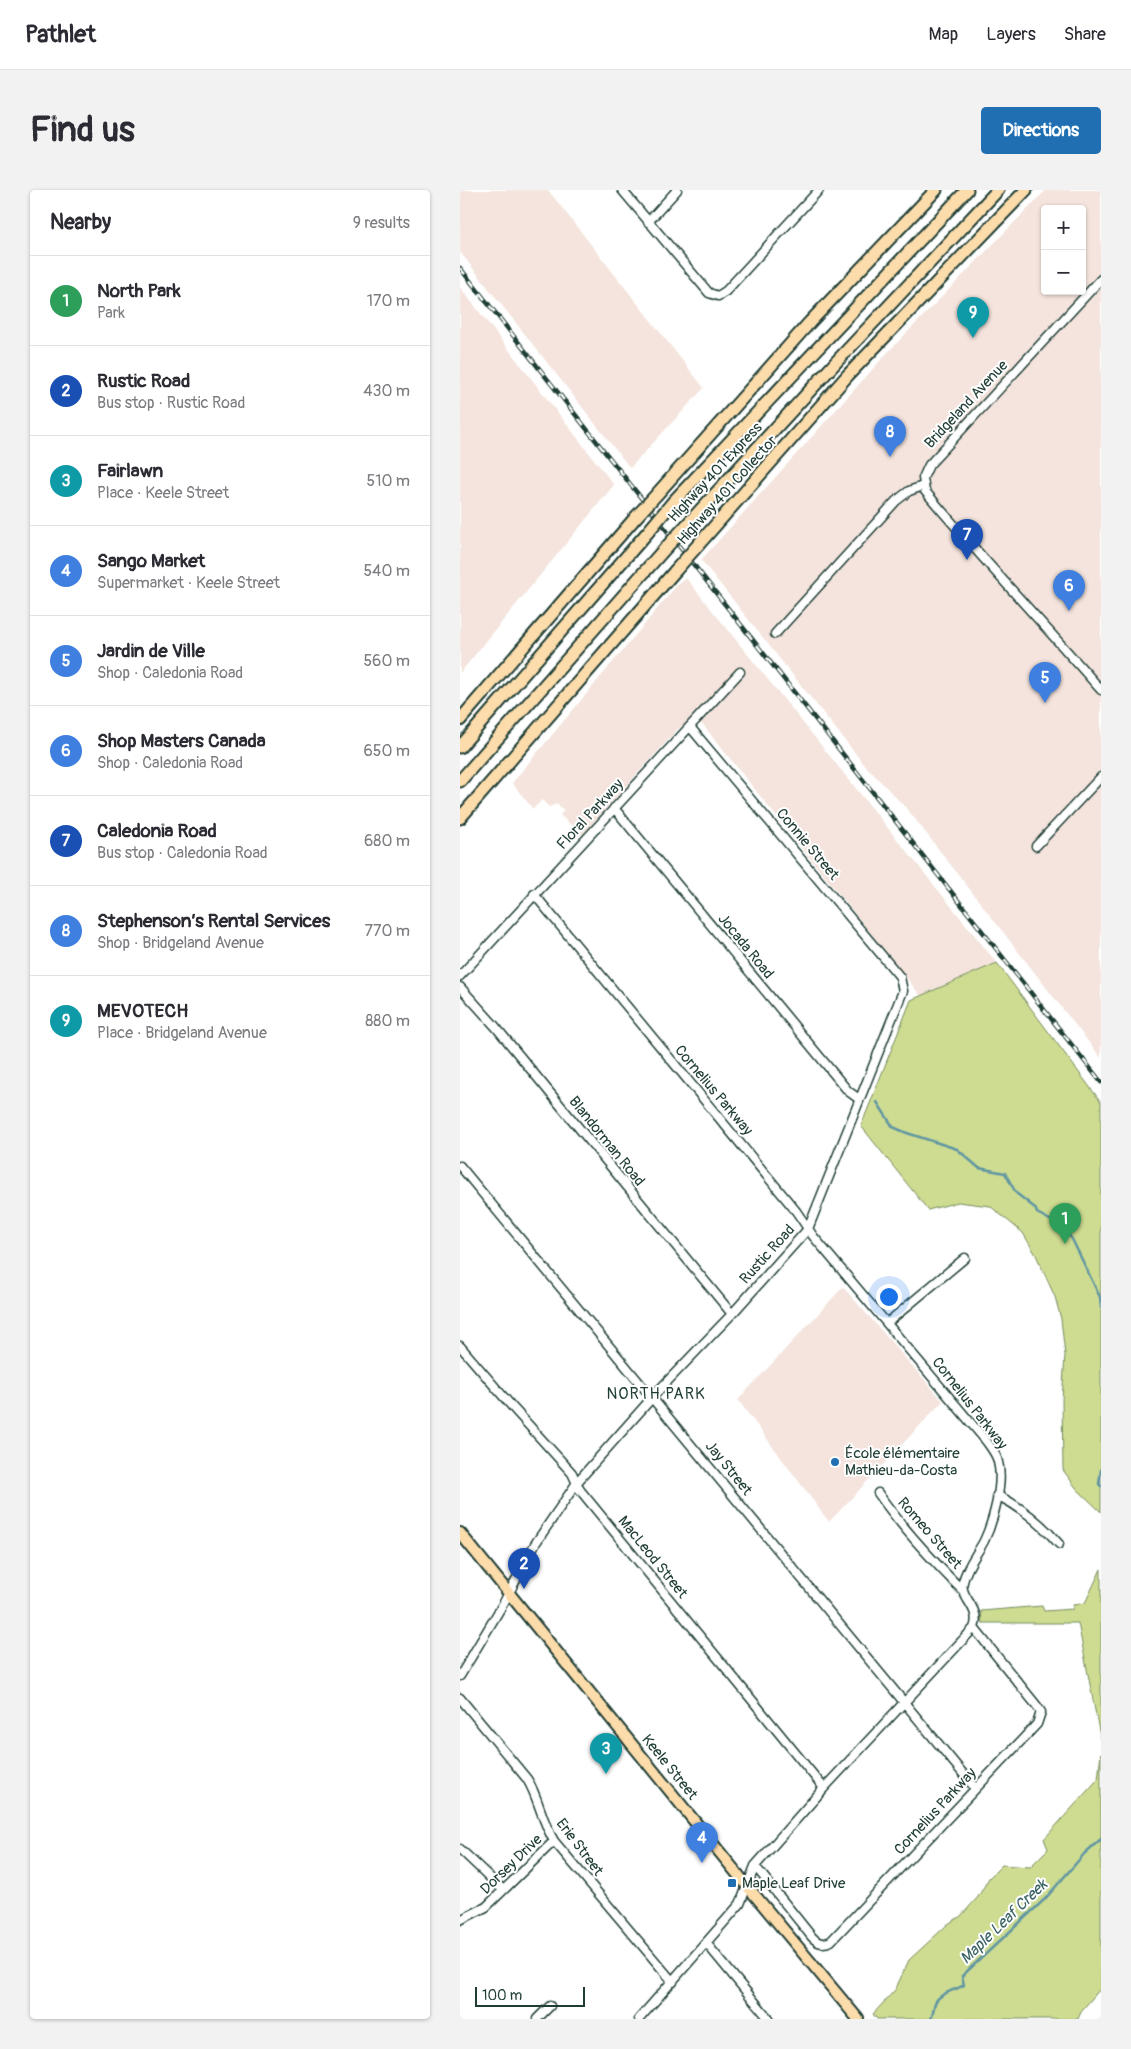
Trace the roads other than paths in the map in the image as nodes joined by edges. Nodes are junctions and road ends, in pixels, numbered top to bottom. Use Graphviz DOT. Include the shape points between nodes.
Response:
graph roads {
  1 [pos="622,190"];
  2 [pos="677,190"];
  3 [pos="820,190"];
  4 [pos="936,190"];
  5 [pos="966,190"];
  6 [pos="998,190"];
  7 [pos="1026,190"];
  8 [pos="648,222"];
  9 [pos="1101,279"];
  10 [pos="923,486"];
  11 [pos="775,634"];
  12 [pos="740,672"];
  13 [pos="1101,690"];
  14 [pos="460,720"];
  15 [pos="690,728"];
  16 [pos="460,746"];
  17 [pos="1101,777"];
  18 [pos="460,781"];
  19 [pos="490,784"];
  20 [pos="614,808"];
  21 [pos="460,818"];
  22 [pos="460,824"];
  23 [pos="1036,846"];
  24 [pos="534,894"];
  25 [pos="460,976"];
  26 [pos="902,981"];
  27 [pos="460,987"];
  28 [pos="859,1099"];
  29 [pos="460,1166"];
  30 [pos="808,1229"];
  31 [pos="965,1258"];
  32 [pos="732,1314"];
  33 [pos="887,1323"];
  34 [pos="460,1346"];
  35 [pos="652,1398"];
  36 [pos="578,1481"];
  37 [pos="878,1493"];
  38 [pos="997,1495"];
  39 [pos="460,1534"];
  40 [pos="1059,1544"];
  41 [pos="962,1590"];
  42 [pos="510,1594"];
  43 [pos="974,1628"];
  44 [pos="460,1676"];
  45 [pos="460,1698"];
  46 [pos="904,1704"];
  47 [pos="824,1788"];
  48 [pos="975,1788"];
  49 [pos="554,1841"];
  50 [pos="460,1849"];
  51 [pos="755,1866"];
  52 [pos="748,1887"];
  53 [pos="503,1890"];
  54 [pos="460,1920"];
  55 [pos="707,1944"];
  56 [pos="672,1982"];
  57 [pos="550,2006"];
  58 [pos="537,2019"];
  59 [pos="639,2019"];
  60 [pos="770,2019"];
  61 [pos="858,2019"];
  1 -- 8 [label="street"];
  2 -- 8 [label="street"];
  3 -- 8 [label="street" via="718,296 709,293"];
  4 -- 14 [label="highway, bridge" via="810,322"];
  5 -- 16 [label="highway, Highway 401 Express, bridge" via="673,502"];
  6 -- 18 [label="highway, Highway 401 Express, bridge" via="661,553"];
  7 -- 19 [label="highway, Highway 401 Collector, bridge" via="848,375"];
  9 -- 10 [label="street, Bridgeland Avenue" via="929,465"];
  10 -- 11 [label="street" via="908,491 896,501"];
  10 -- 13 [label="street" via="966,540"];
  12 -- 15 [label="street, Floral Parkway"];
  15 -- 20 [label="street, Floral Parkway"];
  15 -- 26 [label="street, Connie Street"];
  17 -- 23 [label="street"];
  19 -- 21 [label="highway, Highway 401 Collector"];
  19 -- 22 [label="highway"];
  20 -- 24 [label="street, Floral Parkway"];
  20 -- 28 [label="street, Jocada Road" via="848,1092"];
  24 -- 25 [label="street, Floral Parkway"];
  24 -- 30 [label="street, Cornelius Parkway" via="796,1210"];
  26 -- 28 [label="street, Rustic Road" via="899,1003"];
  27 -- 32 [label="street, Blandorman Road"];
  28 -- 30 [label="street, Rustic Road"];
  29 -- 35 [label="street, Jay Street"];
  30 -- 32 [label="street, Rustic Road"];
  30 -- 33 [label="street, Cornelius Parkway"];
  31 -- 33 [label="street"];
  32 -- 35 [label="street, Rustic Road"];
  33 -- 38 [label="street, Cornelius Parkway" via="995,1454 1000,1479"];
  34 -- 36 [label="street, MacLeod Street"];
  35 -- 36 [label="street, Rustic Road"];
  35 -- 46 [label="street, Jay Street"];
  36 -- 42 [label="street, Rustic Road" via="536,1544"];
  36 -- 47 [label="street, MacLeod Street" via="580,1490"];
  37 -- 41 [label="street, Romeo Street" via="897,1519"];
  38 -- 40 [label="street" via="1032,1518"];
  38 -- 41 [label="street, Cornelius Parkway" via="984,1540 967,1570"];
  39 -- 42 [label="main road, Keele Street"];
  41 -- 43 [label="street, Cornelius Parkway" via="975,1614"];
  42 -- 44 [label="street, Rustic Road"];
  42 -- 52 [label="main road, Keele Street"];
  43 -- 46 [label="street"];
  43 -- 48 [label="street, Cornelius Parkway" via="1041,1712 1037,1724"];
  45 -- 49 [label="street, Erie Street" via="532,1786"];
  46 -- 47 [label="street"];
  46 -- 48 [label="street, Jay Street"];
  47 -- 51 [label="street"];
  48 -- 51 [label="street, Cornelius Parkway" via="831,1941 816,1942"];
  49 -- 53 [label="street, Dorsey Drive"];
  49 -- 56 [label="street, Erie Street"];
  50 -- 53 [label="street"];
  51 -- 52 [label="street"];
  52 -- 55 [label="street" via="740,1904"];
  52 -- 61 [label="main road, Keele Street"];
  53 -- 54 [label="street, Dorsey Drive" via="486,1907"];
  55 -- 56 [label="street"];
  55 -- 60 [label="street"];
  56 -- 59 [label="street"];
  57 -- 58 [label="street"];
}
